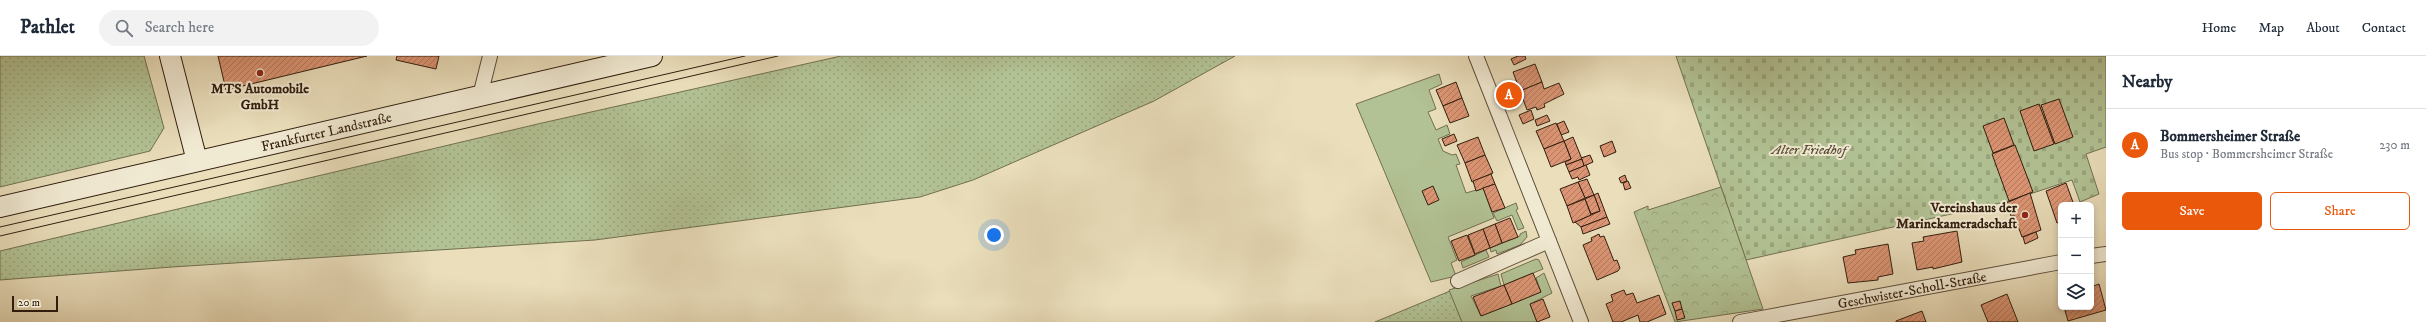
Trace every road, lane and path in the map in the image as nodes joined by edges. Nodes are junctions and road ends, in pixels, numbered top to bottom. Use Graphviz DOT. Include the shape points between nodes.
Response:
graph roads {
  1 [pos="170,56"];
  2 [pos="490,56"];
  3 [pos="652,56"];
  4 [pos="1476,56"];
  5 [pos="480,96"];
  6 [pos="197,161"];
  7 [pos="0,207"];
  8 [pos="1549,241"];
  9 [pos="2106,254"];
  10 [pos="2094,256"];
  11 [pos="2058,263"];
  12 [pos="1458,281"];
  13 [pos="1582,322"];
  14 [pos="1740,322"];
  1 -- 6 [label="main road"];
  2 -- 5 [label="street"];
  3 -- 5 [label="main road, Frankfurter Landstraße"];
  4 -- 8 [label="street"];
  5 -- 6 [label="main road, Frankfurter Landstraße"];
  6 -- 7 [label="main road, Frankfurter Landstraße"];
  8 -- 12 [label="street"];
  8 -- 13 [label="street"];
  9 -- 10 [label="street"];
  11 -- 14 [label="street, Geschwister-Scholl-Straße"];
}
